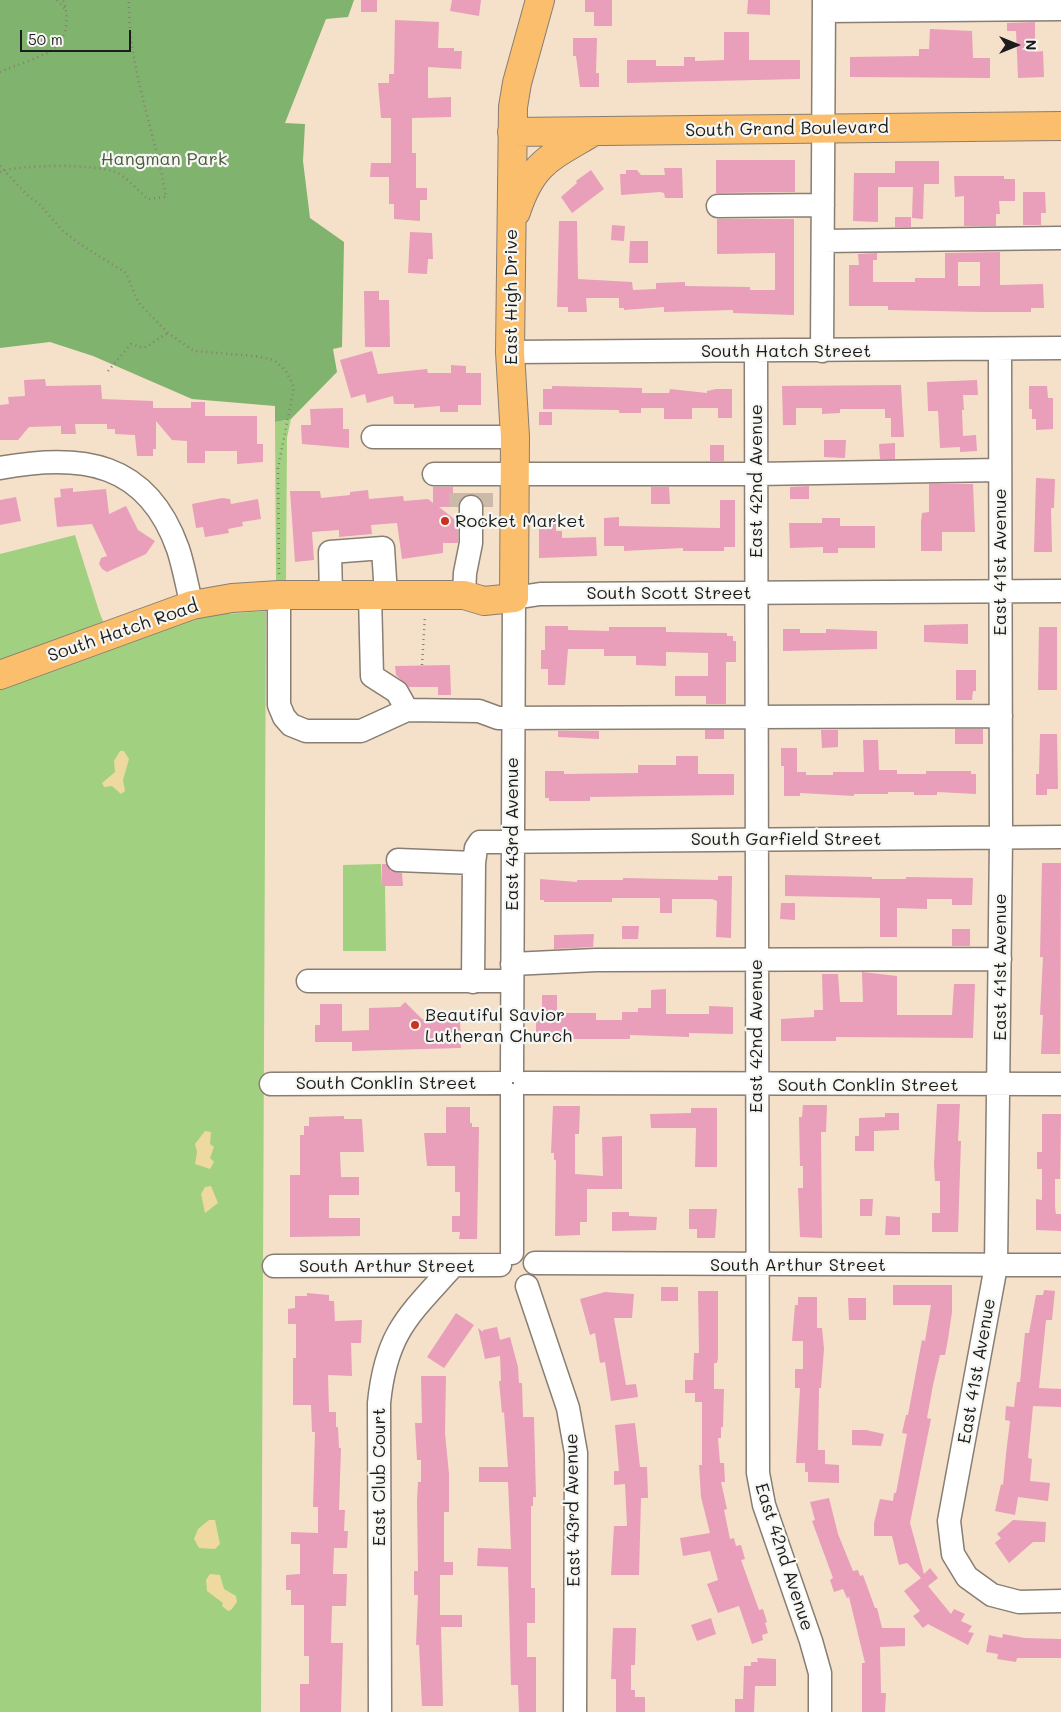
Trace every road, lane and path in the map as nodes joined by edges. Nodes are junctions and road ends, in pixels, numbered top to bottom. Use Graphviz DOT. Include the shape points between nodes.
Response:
graph roads {
  1 [pos="57,0"];
  2 [pos="63,0"];
  3 [pos="129,0"];
  4 [pos="540,0"];
  5 [pos="824,6"];
  6 [pos="1061,9"];
  7 [pos="68,13"];
  8 [pos="0,72"];
  9 [pos="1061,126"];
  10 [pos="824,128"];
  11 [pos="595,131"];
  12 [pos="512,132"];
  13 [pos="0,166"];
  14 [pos="1,171"];
  15 [pos="823,205"];
  16 [pos="718,206"];
  17 [pos="511,228"];
  18 [pos="1061,238"];
  19 [pos="823,241"];
  20 [pos="168,334"];
  21 [pos="1061,348"];
  22 [pos="1000,349"];
  23 [pos="756,351"];
  24 [pos="822,351"];
  25 [pos="510,352"];
  26 [pos="108,370"];
  27 [pos="373,437"];
  28 [pos="515,437"];
  29 [pos="0,468"];
  30 [pos="1000,470"];
  31 [pos="434,474"];
  32 [pos="515,474"];
  33 [pos="756,474"];
  34 [pos="471,491"];
  35 [pos="515,533"];
  36 [pos="279,587"];
  37 [pos="1061,590"];
  38 [pos="1000,591"];
  39 [pos="756,593"];
  40 [pos="331,595"];
  41 [pos="378,595"];
  42 [pos="464,595"];
  43 [pos="514,598"];
  44 [pos="192,605"];
  45 [pos="425,610"];
  46 [pos="422,665"];
  47 [pos="0,674"];
  48 [pos="407,710"];
  49 [pos="1001,716"];
  50 [pos="513,718"];
  51 [pos="756,718"];
  52 [pos="1061,837"];
  53 [pos="1001,838"];
  54 [pos="756,840"];
  55 [pos="512,841"];
  56 [pos="398,860"];
  57 [pos="474,863"];
  58 [pos="1000,959"];
  59 [pos="756,961"];
  60 [pos="512,973"];
  61 [pos="308,981"];
  62 [pos="473,982"];
  63 [pos="512,1083"];
  64 [pos="271,1084"];
  65 [pos="1061,1084"];
  66 [pos="756,1085"];
  67 [pos="999,1085"];
  68 [pos="506,1259"];
  69 [pos="535,1263"];
  70 [pos="756,1265"];
  71 [pos="1061,1265"];
  72 [pos="274,1266"];
  73 [pos="453,1266"];
  74 [pos="996,1266"];
  75 [pos="527,1286"];
  76 [pos="1061,1601"];
  77 [pos="380,1712"];
  78 [pos="575,1712"];
  79 [pos="820,1712"];
  1 -- 7 [label="path"];
  2 -- 7 [label="path"];
  3 -- 14 [label="path" via="138,82 160,159 166,197 148,199 116,172 85,167 30,166"];
  4 -- 12 [label="main road, East High Drive" via="517,83"];
  5 -- 6 [label="street"];
  5 -- 10 [label="street"];
  7 -- 8 [label="path" via="64,31 55,48"];
  9 -- 10 [label="main road, South Grand Boulevard"];
  10 -- 11 [label="main road, South Grand Boulevard"];
  10 -- 15 [label="street"];
  11 -- 12 [label="main road, South Grand Boulevard"];
  11 -- 17 [label="main road" via="552,155 538,167 523,192"];
  12 -- 17 [label="main road, East High Drive"];
  13 -- 14 [label="path"];
  14 -- 20 [label="path" via="78,244 126,273 138,302"];
  15 -- 16 [label="street"];
  15 -- 19 [label="street"];
  17 -- 25 [label="main road, East High Drive"];
  18 -- 19 [label="street"];
  19 -- 24 [label="street"];
  20 -- 26 [label="path" via="144,348 131,344"];
  20 -- 36 [label="path" via="194,351 274,360 286,371 294,387 278,468"];
  21 -- 22 [label="street, South Hatch Street"];
  22 -- 24 [label="street, South Hatch Street"];
  22 -- 30 [label="street, East 41st Avenue"];
  23 -- 24 [label="street, South Hatch Street"];
  23 -- 25 [label="street, South Hatch Street"];
  23 -- 33 [label="street, East 42nd Avenue"];
  25 -- 28 [label="main road, East High Drive"];
  27 -- 28 [label="street"];
  28 -- 32 [label="main road, East High Drive"];
  29 -- 44 [label="street" via="68,461 95,465 122,475 158,509 178,548"];
  30 -- 33 [label="street"];
  30 -- 38 [label="street, East 41st Avenue"];
  31 -- 34 [label="street"];
  32 -- 33 [label="street"];
  32 -- 34 [label="street"];
  32 -- 35 [label="main road, East High Drive"];
  33 -- 39 [label="street, East 42nd Avenue"];
  34 -- 42 [label="street" via="471,543 464,573"];
  35 -- 42 [label="main road" via="495,579 484,588"];
  35 -- 43 [label="main road, East High Drive"];
  36 -- 40 [label="main road, South Scott Street"];
  36 -- 44 [label="main road, South Hatch Road"];
  36 -- 48 [label="street" via="279,705 291,725 306,730 361,731"];
  37 -- 38 [label="street, South Scott Street"];
  38 -- 39 [label="street, South Scott Street"];
  38 -- 49 [label="street, East 41st Avenue"];
  39 -- 43 [label="street, South Scott Street" via="540,594"];
  39 -- 51 [label="street, East 42nd Avenue"];
  40 -- 41 [label="main road, South Scott Street"];
  40 -- 41 [label="street" via="330,552 383,548"];
  41 -- 42 [label="main road, South Scott Street"];
  41 -- 48 [label="street" via="372,676 397,692"];
  42 -- 43 [label="main road, South Scott Street" via="484,601"];
  43 -- 50 [label="street, East 43rd Avenue"];
  44 -- 47 [label="main road, South Hatch Road"];
  45 -- 46 [label="path"];
  48 -- 50 [label="street" via="480,711 498,718"];
  49 -- 51 [label="street"];
  49 -- 53 [label="street, East 41st Avenue"];
  50 -- 51 [label="street"];
  50 -- 55 [label="street, East 43rd Avenue"];
  51 -- 54 [label="street, East 42nd Avenue"];
  52 -- 53 [label="street, South Garfield Street"];
  53 -- 54 [label="street, South Garfield Street"];
  53 -- 58 [label="street, East 41st Avenue"];
  54 -- 55 [label="street, South Garfield Street"];
  54 -- 59 [label="street, East 42nd Avenue"];
  55 -- 57 [label="street, South Garfield Street" via="480,842"];
  55 -- 60 [label="street, East 43rd Avenue"];
  56 -- 57 [label="street"];
  57 -- 62 [label="street"];
  58 -- 59 [label="street"];
  58 -- 67 [label="street, East 41st Avenue"];
  59 -- 60 [label="street" via="596,960"];
  59 -- 66 [label="street, East 42nd Avenue"];
  60 -- 62 [label="street"];
  60 -- 63 [label="street, East 43rd Avenue"];
  61 -- 62 [label="street"];
  63 -- 64 [label="street, South Conklin Street"];
  63 -- 66 [label="street, South Conklin Street"];
  63 -- 68 [label="street, East 43rd Avenue"];
  65 -- 67 [label="street, South Conklin Street"];
  66 -- 67 [label="street, South Conklin Street"];
  66 -- 70 [label="street, East 42nd Avenue"];
  67 -- 74 [label="street, East 41st Avenue"];
  68 -- 69 [label="street"];
  68 -- 73 [label="street, South Arthur Street"];
  68 -- 75 [label="street" via="502,1271"];
  69 -- 70 [label="street, South Arthur Street"];
  69 -- 75 [label="street" via="540,1275 534,1284"];
  70 -- 74 [label="street, South Arthur Street"];
  70 -- 79 [label="street, East 42nd Avenue" via="758,1473 764,1505 820,1673"];
  71 -- 74 [label="street, South Arthur Street"];
  72 -- 73 [label="street, South Arthur Street"];
  73 -- 77 [label="street, East Club Court" via="399,1329 382,1372 379,1403"];
  74 -- 76 [label="street, East 41st Avenue" via="949,1521 953,1554 967,1577 992,1595 1019,1602"];
  75 -- 78 [label="street, East 43rd Avenue" via="568,1408 576,1453"];
}
